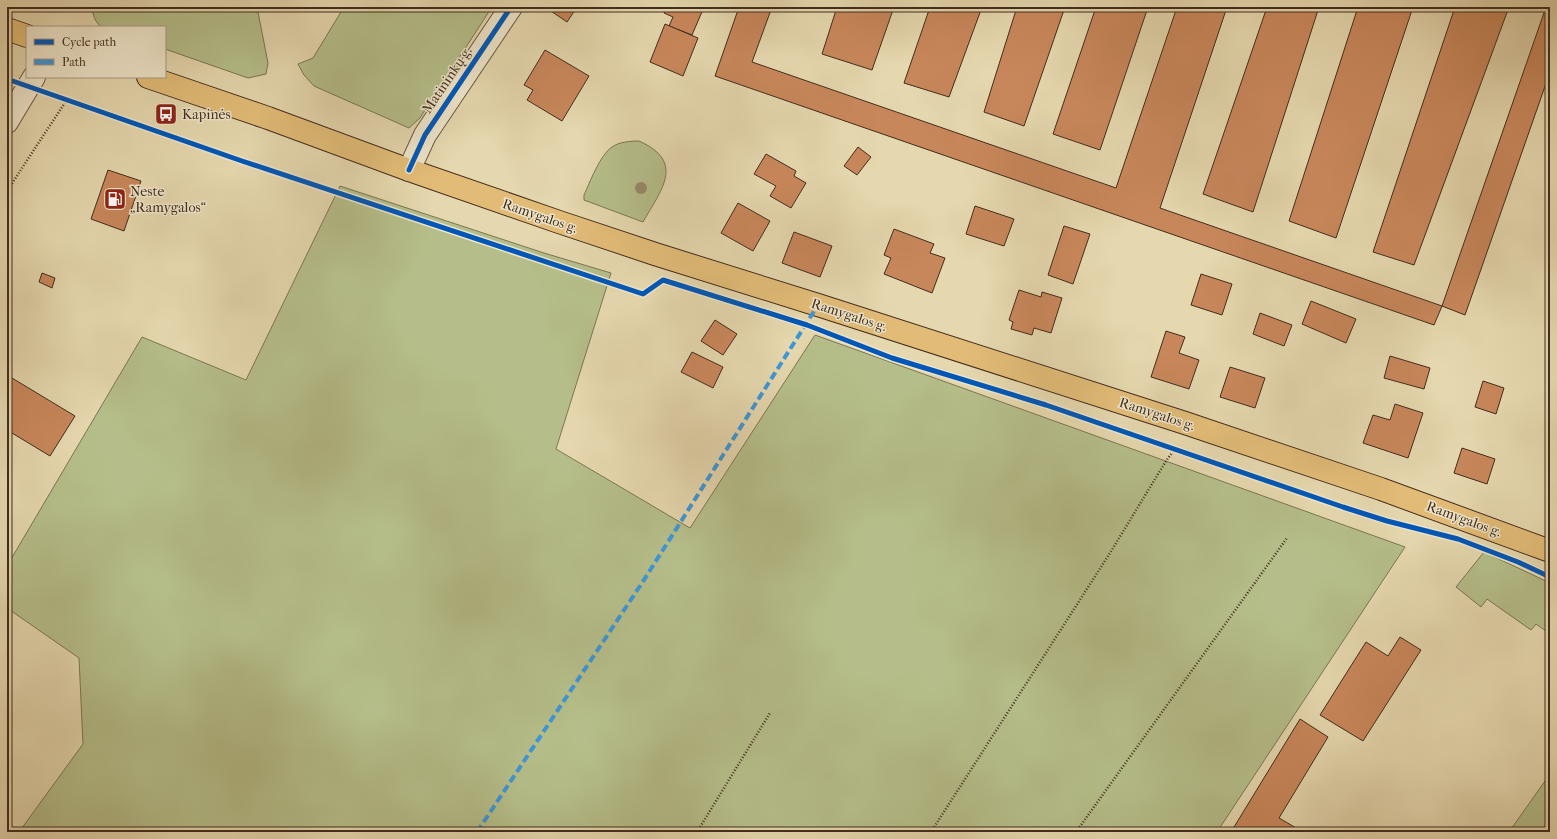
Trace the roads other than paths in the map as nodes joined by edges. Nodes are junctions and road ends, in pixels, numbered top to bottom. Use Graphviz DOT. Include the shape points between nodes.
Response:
graph roads {
  1 [pos="511,7"];
  2 [pos="7,29"];
  3 [pos="26,36"];
  4 [pos="33,78"];
  5 [pos="151,78"];
  6 [pos="7,122"];
  7 [pos="409,170"];
  8 [pos="1550,551"];
  1 -- 7 [label="street, Matininkų g." via="425,134"];
  2 -- 3 [label="highway"];
  4 -- 6 [label="street"];
  5 -- 7 [label="highway, Ramygalos g."];
  7 -- 8 [label="highway, Ramygalos g." via="647,252 1193,425 1389,492"];
}
